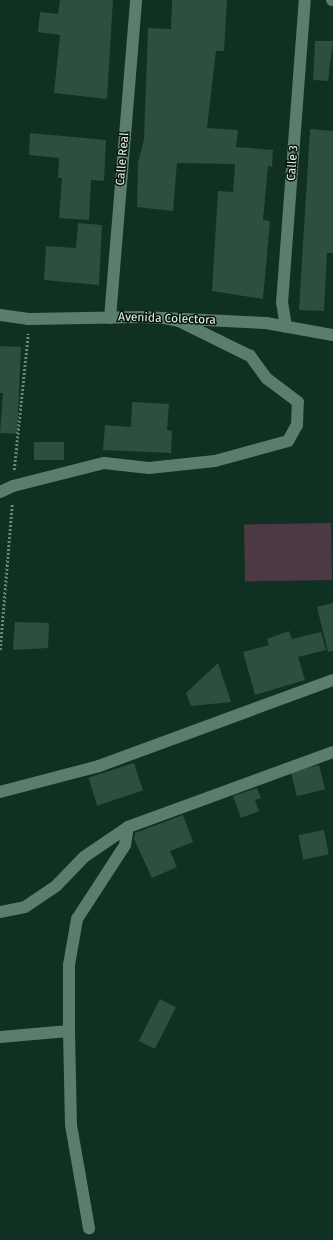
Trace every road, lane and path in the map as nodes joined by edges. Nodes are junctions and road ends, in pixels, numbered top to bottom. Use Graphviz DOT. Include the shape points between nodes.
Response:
graph roads {
  1 [pos="136,0"];
  2 [pos="305,0"];
  3 [pos="0,315"];
  4 [pos="110,318"];
  5 [pos="163,318"];
  6 [pos="286,327"];
  7 [pos="333,335"];
  8 [pos="0,492"];
  9 [pos="333,680"];
  10 [pos="333,752"];
  11 [pos="0,792"];
  12 [pos="128,827"];
  13 [pos="0,912"];
  14 [pos="69,1032"];
  15 [pos="0,1037"];
  16 [pos="89,1228"];
  1 -- 4 [label="street, Calle Real"];
  2 -- 6 [label="street, Calle 3" via="282,303"];
  3 -- 4 [label="street, Avenida Colectora" via="29,319"];
  4 -- 5 [label="street, Avenida Colectora"];
  5 -- 6 [label="street, Avenida Colectora"];
  5 -- 8 [label="street" via="179,320 250,356 266,379 298,402 297,425 288,441 214,461 149,468 104,463 13,486"];
  6 -- 7 [label="street, Avenida Colectora"];
  9 -- 11 [label="street" via="99,766"];
  10 -- 12 [label="street"];
  12 -- 13 [label="street" via="84,857 56,886 25,907"];
  12 -- 14 [label="street" via="125,845 77,919 69,965"];
  14 -- 15 [label="street"];
  14 -- 16 [label="street" via="71,1124"];
}
